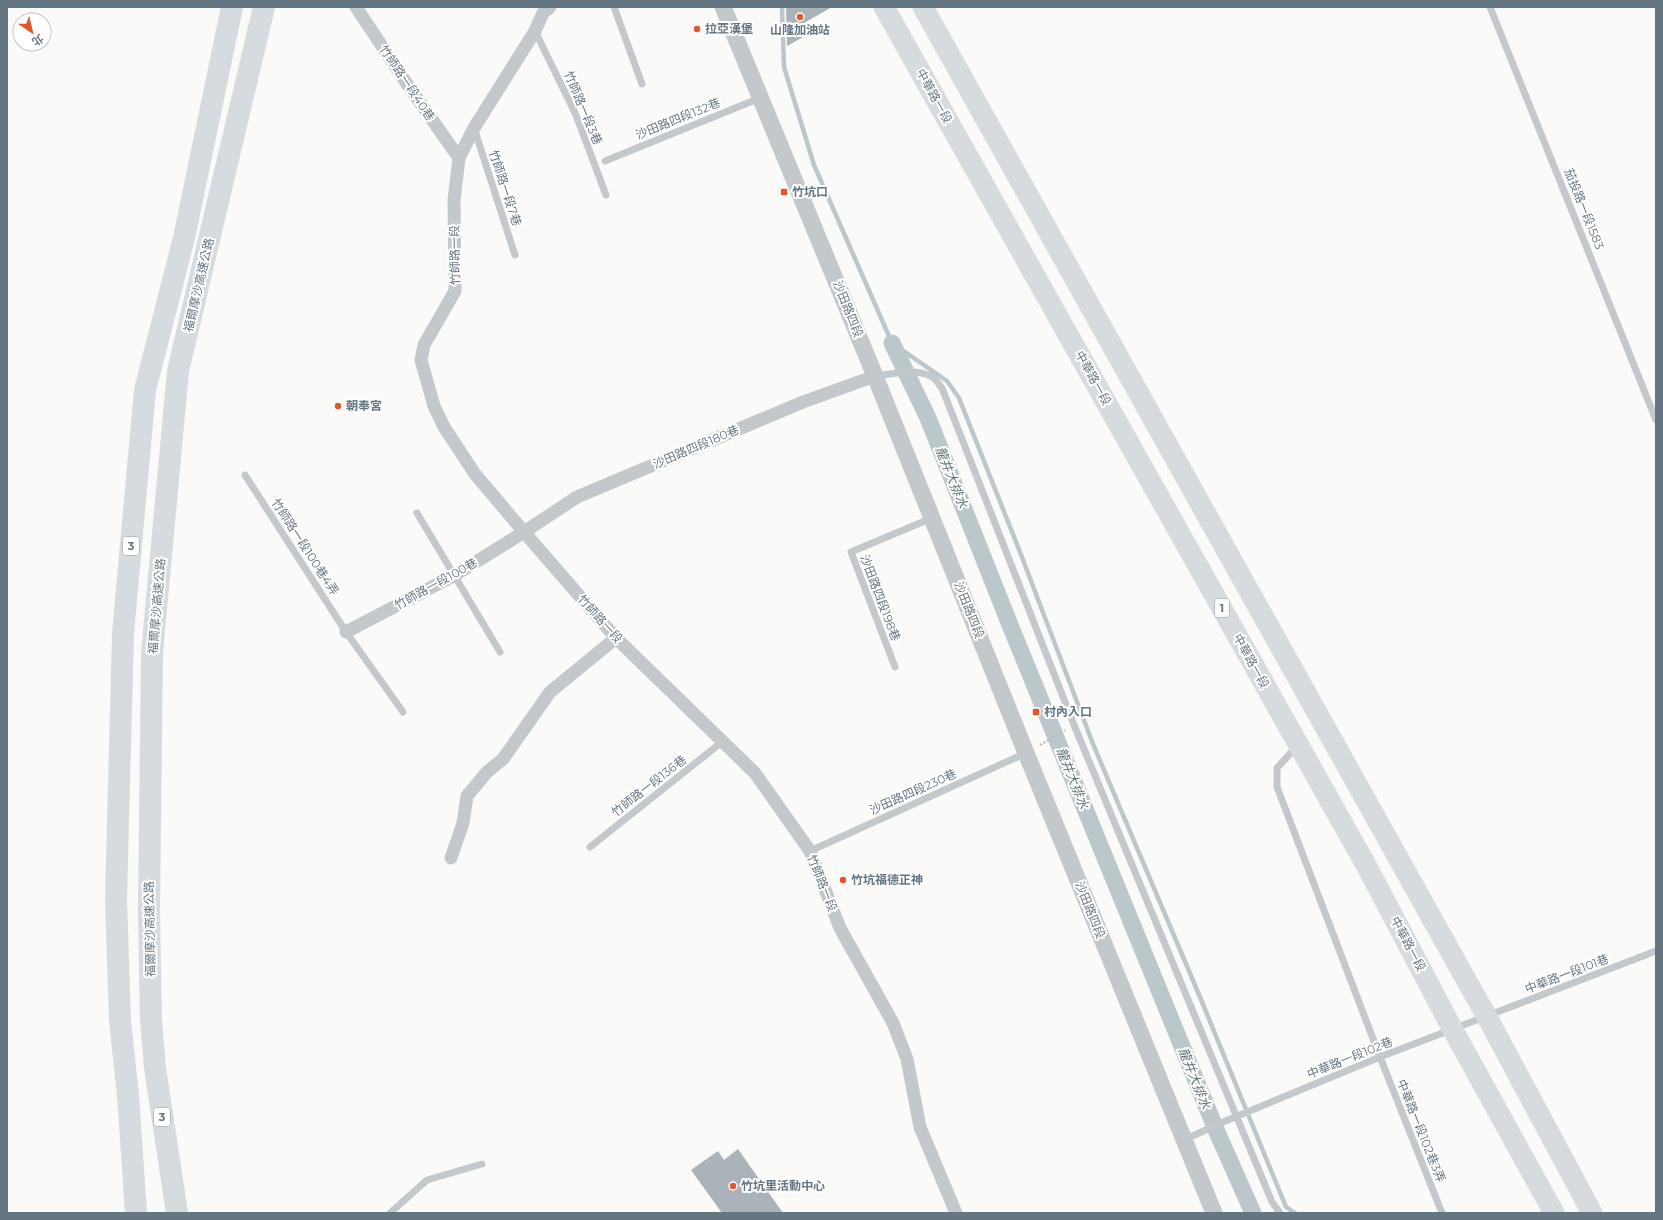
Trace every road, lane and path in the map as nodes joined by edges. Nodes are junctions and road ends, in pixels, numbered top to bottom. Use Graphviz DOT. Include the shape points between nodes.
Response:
graph roads {
  1 [pos="232,7"];
  2 [pos="264,7"];
  3 [pos="356,7"];
  4 [pos="550,7"];
  5 [pos="614,7"];
  6 [pos="723,7"];
  7 [pos="884,7"];
  8 [pos="923,7"];
  9 [pos="1490,7"];
  10 [pos="535,31"];
  11 [pos="642,84"];
  12 [pos="760,98"];
  13 [pos="474,128"];
  14 [pos="459,158"];
  15 [pos="605,161"];
  16 [pos="606,195"];
  17 [pos="515,256"];
  18 [pos="875,376"];
  19 [pos="1656,420"];
  20 [pos="244,475"];
  21 [pos="417,513"];
  22 [pos="933,518"];
  23 [pos="524,532"];
  24 [pos="455,575"];
  25 [pos="346,632"];
  26 [pos="616,638"];
  27 [pos="500,652"];
  28 [pos="895,666"];
  29 [pos="404,712"];
  30 [pos="1067,729"];
  31 [pos="722,742"];
  32 [pos="1298,744"];
  33 [pos="1032,750"];
  34 [pos="590,847"];
  35 [pos="810,851"];
  36 [pos="451,858"];
  37 [pos="1656,951"];
  38 [pos="1487,1017"];
  39 [pos="1453,1030"];
  40 [pos="1380,1057"];
  41 [pos="1237,1117"];
  42 [pos="1184,1140"];
  43 [pos="482,1164"];
  44 [pos="136,1213"];
  45 [pos="177,1213"];
  46 [pos="390,1213"];
  47 [pos="956,1213"];
  48 [pos="1214,1213"];
  49 [pos="1280,1213"];
  50 [pos="1442,1213"];
  51 [pos="1554,1213"];
  52 [pos="1592,1213"];
  1 -- 44 [label="highway, 福爾摩沙高速公路 / 3" via="184,238 145,390 123,633 116,899 120,1021"];
  2 -- 45 [label="highway, 福爾摩沙高速公路 / 3" via="178,372 152,653 148,912 151,1021 155,1068"];
  3 -- 14 [label="street, 竹師路一段40巷"];
  4 -- 10 [label="street, 竹師路一段" via="543,13"];
  5 -- 11 [label="lane"];
  6 -- 12 [label="street, 沙田路四段"];
  7 -- 32 [label="main road, 中華路一段 / 1"];
  8 -- 38 [label="main road"];
  9 -- 19 [label="lane, 茄投路一段1583"];
  10 -- 13 [label="street, 竹師路一段"];
  10 -- 16 [label="lane, 竹師路一段3巷" via="576,115"];
  12 -- 15 [label="lane, 沙田路四段132巷"];
  12 -- 18 [label="street, 沙田路四段"];
  13 -- 14 [label="street, 竹師路一段"];
  13 -- 17 [label="lane, 竹師路一段7巷"];
  14 -- 23 [label="street, 竹師路一段" via="454,200 455,291 424,345 421,360 434,406 444,427 475,474"];
  18 -- 22 [label="street, 沙田路四段"];
  18 -- 23 [label="street, 沙田路四段180巷" via="803,402 577,497"];
  18 -- 41 [label="lane" via="923,373 934,378 942,388 1074,725"];
  20 -- 25 [label="lane, 竹師路一段100巷4弄"];
  21 -- 24 [label="lane"];
  22 -- 28 [label="lane, 沙田路四段198巷" via="851,552"];
  22 -- 33 [label="street, 沙田路四段"];
  23 -- 24 [label="street, 竹師路一段100巷"];
  23 -- 26 [label="street, 竹師路一段"];
  24 -- 25 [label="street, 竹師路一段100巷"];
  24 -- 27 [label="lane"];
  25 -- 29 [label="lane, 竹師路一段100巷4弄"];
  26 -- 31 [label="street, 竹師路一段"];
  26 -- 36 [label="street" via="550,692 503,759 487,772 467,796"];
  30 -- 33 [label="path"];
  31 -- 34 [label="lane, 竹師路一段136巷"];
  31 -- 35 [label="street, 竹師路一段" via="755,773"];
  32 -- 39 [label="main road, 中華路一段 / 1" via="1366,865"];
  32 -- 40 [label="lane, 中華路一段102巷3弄" via="1277,768 1277,787"];
  33 -- 35 [label="lane, 沙田路四段230巷"];
  33 -- 42 [label="street, 沙田路四段"];
  35 -- 47 [label="street, 竹師路一段" via="840,928 893,1022 907,1059 920,1127"];
  37 -- 38 [label="lane, 中華路一段101巷"];
  38 -- 39 [label="lane, 中華路一段102巷"];
  38 -- 52 [label="main road"];
  39 -- 40 [label="lane, 中華路一段102巷"];
  39 -- 51 [label="main road, 中華路一段 / 1"];
  40 -- 41 [label="lane, 中華路一段102巷"];
  40 -- 50 [label="lane, 中華路一段102巷3弄"];
  41 -- 42 [label="lane, 中華路一段102巷"];
  41 -- 49 [label="lane" via="1272,1202"];
  42 -- 48 [label="street, 沙田路四段"];
  43 -- 46 [label="lane" via="427,1180"];
}
